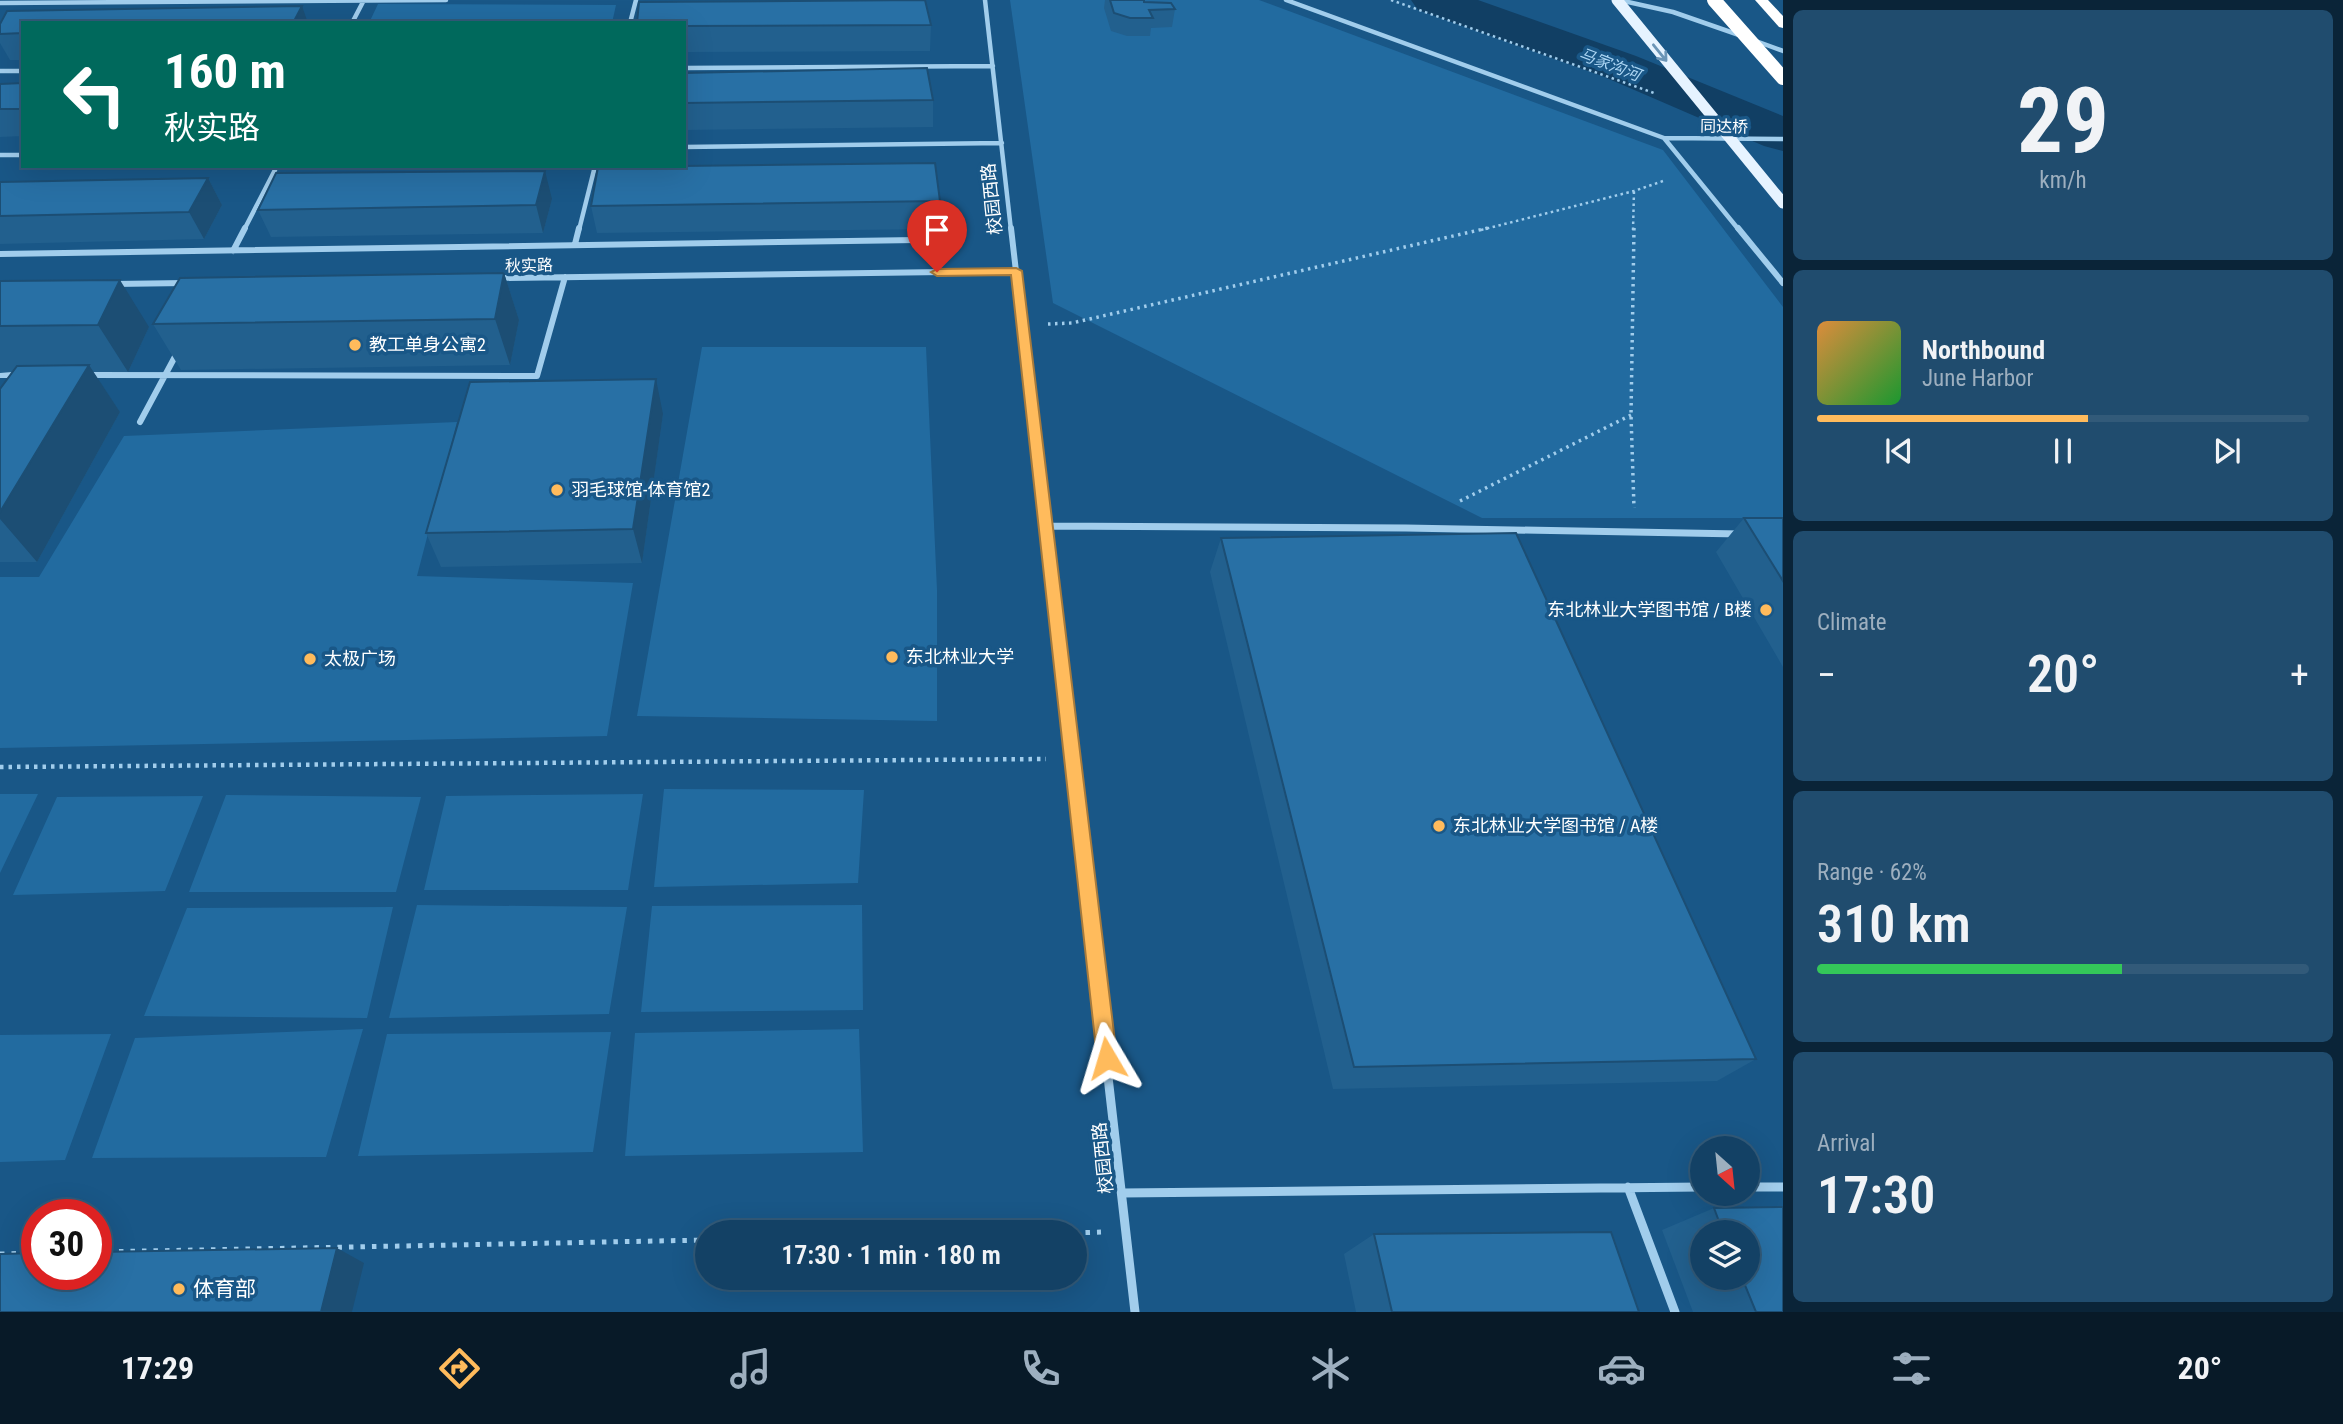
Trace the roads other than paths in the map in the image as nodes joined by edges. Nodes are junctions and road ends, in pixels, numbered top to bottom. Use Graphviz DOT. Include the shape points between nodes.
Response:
graph roads {
  1 [pos="364,0"];
  2 [pos="446,0"];
  3 [pos="636,0"];
  4 [pos="985,0"];
  5 [pos="1286,0"];
  6 [pos="1618,0"];
  7 [pos="1714,0"];
  8 [pos="1761,0"];
  9 [pos="28,2"];
  10 [pos="0,3"];
  11 [pos="18,13"];
  12 [pos="353,21"];
  13 [pos="631,21"];
  14 [pos="1783,23"];
  15 [pos="1783,51"];
  16 [pos="993,66"];
  17 [pos="686,68"];
  18 [pos="0,71"];
  19 [pos="21,71"];
  20 [pos="1783,78"];
  21 [pos="1664,138"];
  22 [pos="1783,139"];
  23 [pos="1002,143"];
  24 [pos="686,147"];
  25 [pos="0,155"];
  26 [pos="21,155"];
  27 [pos="276,168"];
  28 [pos="594,168"];
  29 [pos="1783,203"];
  30 [pos="917,240"];
  31 [pos="575,244"];
  32 [pos="233,251"];
  33 [pos="0,254"];
  34 [pos="1016,271"];
  35 [pos="565,277"];
  36 [pos="495,278"];
  37 [pos="188,283"];
  38 [pos="1783,283"];
  39 [pos="108,284"];
  40 [pos="184,340"];
  41 [pos="166,374"];
  42 [pos="0,375"];
  43 [pos="28,375"];
  44 [pos="83,375"];
  45 [pos="141,422"];
  46 [pos="1046,526"];
  47 [pos="1743,534"];
  48 [pos="1628,1187"];
  49 [pos="1690,1187"];
  50 [pos="1760,1187"];
  51 [pos="1783,1187"];
  52 [pos="1122,1193"];
  53 [pos="1135,1312"];
  54 [pos="1675,1312"];
  1 -- 2 [label="street"];
  1 -- 9 [label="street"];
  1 -- 12 [label="street"];
  3 -- 13 [label="street"];
  4 -- 16 [label="street, 校园西路"];
  5 -- 21 [label="street"];
  6 -- 15 [label="street" via="1673,12"];
  6 -- 29 [label="main road, one-way, bridge"];
  7 -- 20 [label="highway, bridge"];
  8 -- 14 [label="highway"];
  9 -- 10 [label="street"];
  9 -- 11 [label="street"];
  16 -- 17 [label="street"];
  16 -- 23 [label="street, 校园西路"];
  18 -- 19 [label="street"];
  21 -- 22 [label="street, 同达桥"];
  21 -- 38 [label="street"];
  23 -- 24 [label="street"];
  23 -- 34 [label="street, 校园西路"];
  25 -- 26 [label="street"];
  27 -- 32 [label="street"];
  28 -- 31 [label="street"];
  30 -- 31 [label="street"];
  31 -- 32 [label="street"];
  32 -- 33 [label="street"];
  34 -- 35 [label="street, 秋实路"];
  34 -- 46 [label="street, 校园西路"];
  35 -- 36 [label="street, 秋实路"];
  35 -- 41 [label="street" via="537,376"];
  37 -- 39 [label="street"];
  40 -- 41 [label="street"];
  41 -- 44 [label="street"];
  41 -- 45 [label="street"];
  42 -- 43 [label="street"];
  46 -- 47 [label="street"];
  46 -- 52 [label="street, 校园西路"];
  48 -- 49 [label="street"];
  48 -- 52 [label="street"];
  48 -- 54 [label="street"];
  50 -- 51 [label="street"];
  52 -- 53 [label="street, 校园西路"];
}
